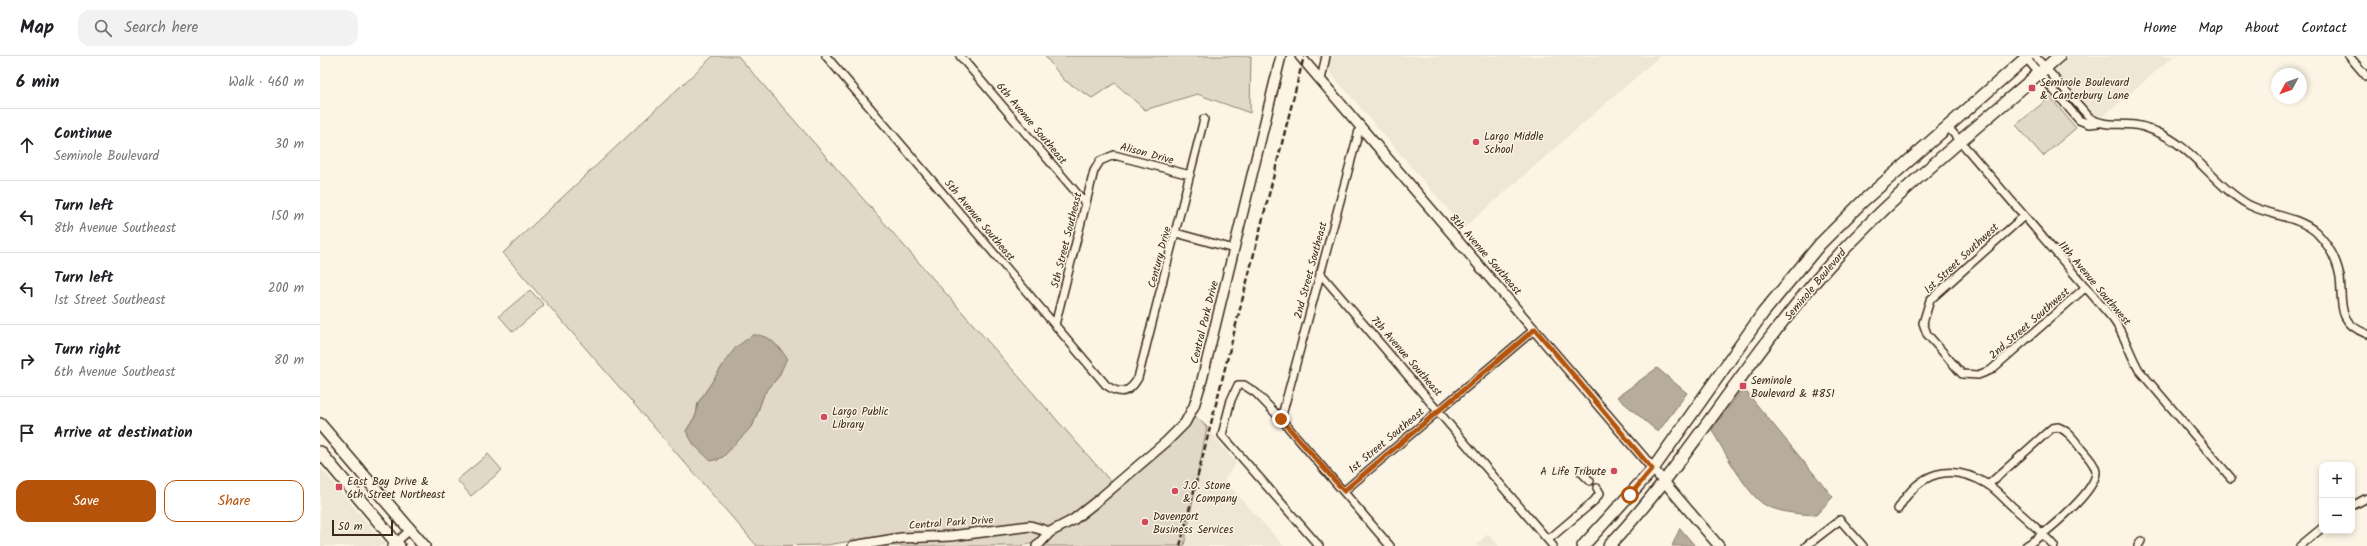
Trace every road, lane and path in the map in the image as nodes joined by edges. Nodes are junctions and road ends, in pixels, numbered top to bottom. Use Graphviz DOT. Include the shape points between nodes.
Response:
graph roads {
  1 [pos="826,56"];
  2 [pos="960,56"];
  3 [pos="1281,56"];
  4 [pos="1300,56"];
  5 [pos="1326,56"];
  6 [pos="2059,56"];
  7 [pos="2349,56"];
  8 [pos="2030,57"];
  9 [pos="2042,70"];
  10 [pos="2367,77"];
  11 [pos="1321,80"];
  12 [pos="1204,119"];
  13 [pos="1947,126"];
  14 [pos="1360,127"];
  15 [pos="1961,142"];
  16 [pos="1100,161"];
  17 [pos="1190,175"];
  18 [pos="1086,204"];
  19 [pos="2024,216"];
  20 [pos="1176,233"];
  21 [pos="1234,249"];
  22 [pos="1320,273"];
  23 [pos="2086,287"];
  24 [pos="1055,325"];
  25 [pos="1535,329"];
  26 [pos="2367,334"];
  27 [pos="1962,374"];
  28 [pos="1122,392"];
  29 [pos="1439,410"];
  30 [pos="1281,419"];
  31 [pos="320,424"];
  32 [pos="320,452"];
  33 [pos="1652,469"];
  34 [pos="1581,472"];
  35 [pos="2232,478"];
  36 [pos="1590,481"];
  37 [pos="1664,483"];
  38 [pos="1988,485"];
  39 [pos="1596,488"];
  40 [pos="1344,491"];
  41 [pos="2367,498"];
  42 [pos="2355,504"];
  43 [pos="1898,509"];
  44 [pos="410,530"];
  45 [pos="2319,530"];
  46 [pos="1050,532"];
  47 [pos="2044,534"];
  48 [pos="1550,543"];
  49 [pos="396,545"];
  50 [pos="424,546"];
  51 [pos="853,546"];
  52 [pos="1037,546"];
  53 [pos="1319,546"];
  54 [pos="1390,546"];
  55 [pos="1583,546"];
  56 [pos="1609,546"];
  57 [pos="1719,546"];
  58 [pos="1806,546"];
  59 [pos="1863,546"];
  60 [pos="2026,546"];
  61 [pos="2054,546"];
  62 [pos="2300,546"];
  1 -- 24 [label="street, 5th Avenue Southeast"];
  2 -- 18 [label="street, 6th Avenue Southeast"];
  3 -- 21 [label="street, Central Park Drive"];
  4 -- 11 [label="street, 8th Avenue Southeast"];
  5 -- 11 [label="street"];
  6 -- 9 [label="main road, Seminole Boulevard"];
  7 -- 10 [label="street"];
  8 -- 9 [label="street"];
  8 -- 13 [label="main road, Seminole Boulevard"];
  9 -- 15 [label="main road, Seminole Boulevard"];
  9 -- 26 [label="street" via="2079,120 2089,124 2140,126 2174,140 2239,199 2261,210 2299,222 2315,232 2327,245 2336,261 2344,315 2354,327"];
  11 -- 14 [label="street, 8th Avenue Southeast"];
  12 -- 17 [label="street, Century Drive"];
  13 -- 15 [label="street, 11th Avenue Southwest"];
  13 -- 33 [label="main road, Seminole Boulevard" via="1863,201 1790,278"];
  14 -- 22 [label="street, 2nd Street Southeast"];
  14 -- 25 [label="street, 8th Avenue Southeast"];
  15 -- 19 [label="street, 11th Avenue Southwest"];
  15 -- 37 [label="main road, Seminole Boulevard" via="1880,214 1813,284"];
  16 -- 17 [label="street, Alison Drive" via="1114,155"];
  16 -- 18 [label="street, 5th Street Southeast" via="1094,170"];
  17 -- 20 [label="street, Century Drive"];
  18 -- 24 [label="street, 5th Street Southeast"];
  19 -- 23 [label="street, 11th Avenue Southwest"];
  19 -- 27 [label="street, 1st Street Southwest" via="1930,300 1923,323 1927,334"];
  20 -- 21 [label="street"];
  20 -- 28 [label="street, Century Drive" via="1138,378 1133,387"];
  21 -- 46 [label="street, Central Park Drive" via="1202,380 1194,406 1185,423 1097,501 1073,520"];
  22 -- 29 [label="street, 7th Avenue Southeast"];
  22 -- 30 [label="street, 2nd Street Southeast"];
  23 -- 27 [label="street, 2nd Street Southwest" via="1991,370 1978,376"];
  23 -- 35 [label="street, 11th Avenue Southwest" via="2123,332 2130,354 2139,370"];
  24 -- 28 [label="street, 5th Avenue Southeast" via="1106,384"];
  25 -- 29 [label="street, 1st Street Southeast"];
  25 -- 33 [label="street, 8th Avenue Southeast"];
  29 -- 40 [label="street, 1st Street Southeast"];
  29 -- 48 [label="street, 7th Avenue Southeast"];
  30 -- 40 [label="street"];
  30 -- 53 [label="street" via="1256,393 1244,385 1238,385 1231,400 1222,435"];
  31 -- 44 [label="main road"];
  32 -- 49 [label="main road"];
  33 -- 37 [label="street, 8th Avenue Southeast"];
  33 -- 55 [label="main road, Seminole Boulevard"];
  34 -- 36 [label="street"];
  37 -- 56 [label="main road, Seminole Boulevard"];
  37 -- 57 [label="street, 8th Avenue Southeast"];
  38 -- 43 [label="street" via="1968,474 1940,472 1926,479 1904,498"];
  38 -- 47 [label="street"];
  38 -- 47 [label="street" via="2052,428 2058,427 2069,434 2093,464 2096,473 2092,484 2078,502"];
  39 -- 48 [label="street" via="1600,493 1598,496"];
  40 -- 54 [label="street"];
  41 -- 42 [label="street"];
  44 -- 49 [label="street"];
  44 -- 50 [label="main road"];
  45 -- 62 [label="street"];
  46 -- 51 [label="street, Central Park Drive" via="1030,526 951,536 900,538"];
  46 -- 52 [label="street, Central Park Drive"];
  47 -- 60 [label="street"];
  47 -- 61 [label="street"];
  58 -- 59 [label="street" via="1840,520"];
}
